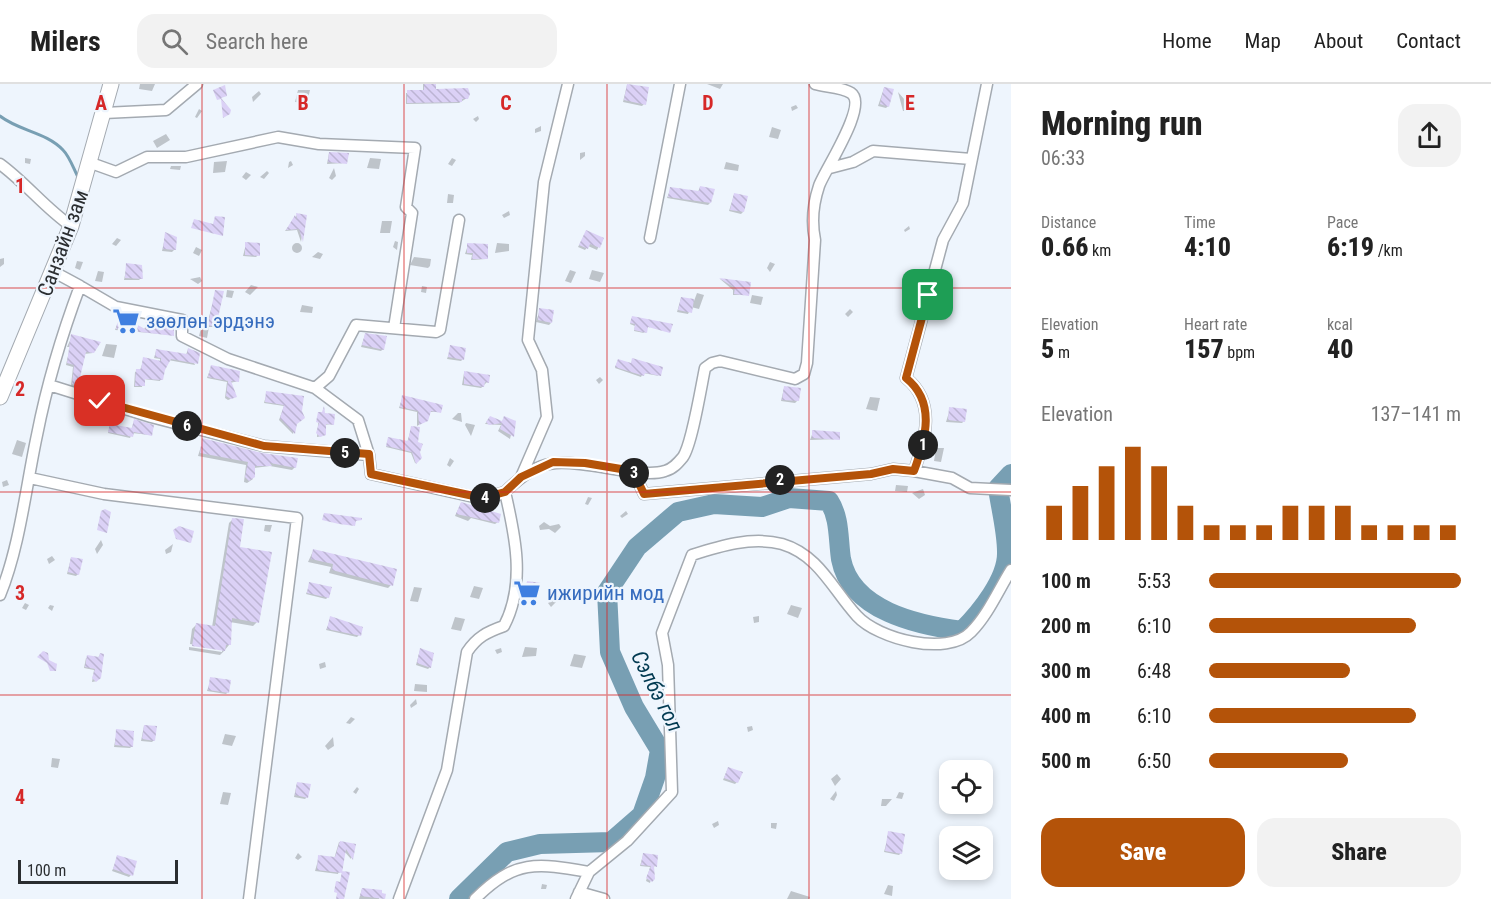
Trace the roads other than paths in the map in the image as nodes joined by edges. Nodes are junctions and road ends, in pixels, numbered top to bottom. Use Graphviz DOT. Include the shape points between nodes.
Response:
graph roads {
  1 [pos="111,84"];
  2 [pos="197,84"];
  3 [pos="568,84"];
  4 [pos="680,84"];
  5 [pos="815,84"];
  6 [pos="987,84"];
  7 [pos="104,113"];
  8 [pos="971,159"];
  9 [pos="90,163"];
  10 [pos="0,164"];
  11 [pos="830,168"];
  12 [pos="459,220"];
  13 [pos="71,226"];
  14 [pos="650,238"];
  15 [pos="54,272"];
  16 [pos="80,286"];
  17 [pos="394,328"];
  18 [pos="49,385"];
  19 [pos="315,388"];
  20 [pos="0,397"];
  21 [pos="369,454"];
  22 [pos="633,471"];
  23 [pos="914,471"];
  24 [pos="521,477"];
  25 [pos="30,478"];
  26 [pos="1011,490"];
  27 [pos="505,492"];
  28 [pos="1011,570"];
  29 [pos="0,595"];
  30 [pos="589,872"];
  31 [pos="578,896"];
  32 [pos="249,899"];
  33 [pos="399,899"];
  34 [pos="475,899"];
  35 [pos="604,899"];
  1 -- 7 [label="main road, Санзайн зам"];
  2 -- 7 [label="street" via="165,110"];
  3 -- 24 [label="street" via="544,182 528,340 542,370 547,417"];
  4 -- 14 [label="street"];
  5 -- 11 [label="street" via="851,93 855,98 845,137"];
  6 -- 8 [label="street"];
  7 -- 9 [label="main road, Санзайн зам"];
  8 -- 11 [label="street" via="873,151"];
  8 -- 23 [label="street" via="963,203 944,240 906,378 919,388 925,404 923,445"];
  9 -- 13 [label="main road, Санзайн зам"];
  9 -- 17 [label="street" via="116,172 147,157 186,157 278,137 319,144 416,148 406,207 412,213"];
  10 -- 13 [label="street" via="51,213"];
  11 -- 22 [label="street" via="820,184 812,222 815,240 804,374 795,379 712,363 705,368 685,455 663,472"];
  12 -- 17 [label="street" via="440,330"];
  13 -- 15 [label="main road, Санзайн зам"];
  15 -- 16 [label="street"];
  15 -- 20 [label="main road, Санзайн зам"];
  16 -- 18 [label="street"];
  16 -- 19 [label="street" via="116,307 182,320 182,336 228,359"];
  17 -- 19 [label="street" via="356,325 329,376"];
  18 -- 21 [label="street" via="264,446"];
  18 -- 25 [label="street"];
  19 -- 21 [label="street" via="358,420"];
  21 -- 27 [label="street" via="371,474 483,498"];
  22 -- 23 [label="street" via="644,494 893,469"];
  22 -- 24 [label="street" via="553,462"];
  23 -- 26 [label="street" via="952,478 970,488"];
  24 -- 27 [label="street"];
  25 -- 29 [label="street"];
  25 -- 32 [label="street" via="104,494 297,518"];
  27 -- 33 [label="street" via="517,553 512,612 504,626 486,632 466,652 447,770"];
  28 -- 30 [label="street" via="970,633 948,642 921,643 876,632 859,618 818,565 782,544 733,542 692,555 662,633 668,665 672,792 627,841"];
  30 -- 31 [label="street"];
  30 -- 34 [label="street" via="539,864 520,868 490,884"];
  31 -- 35 [label="street"];
}
